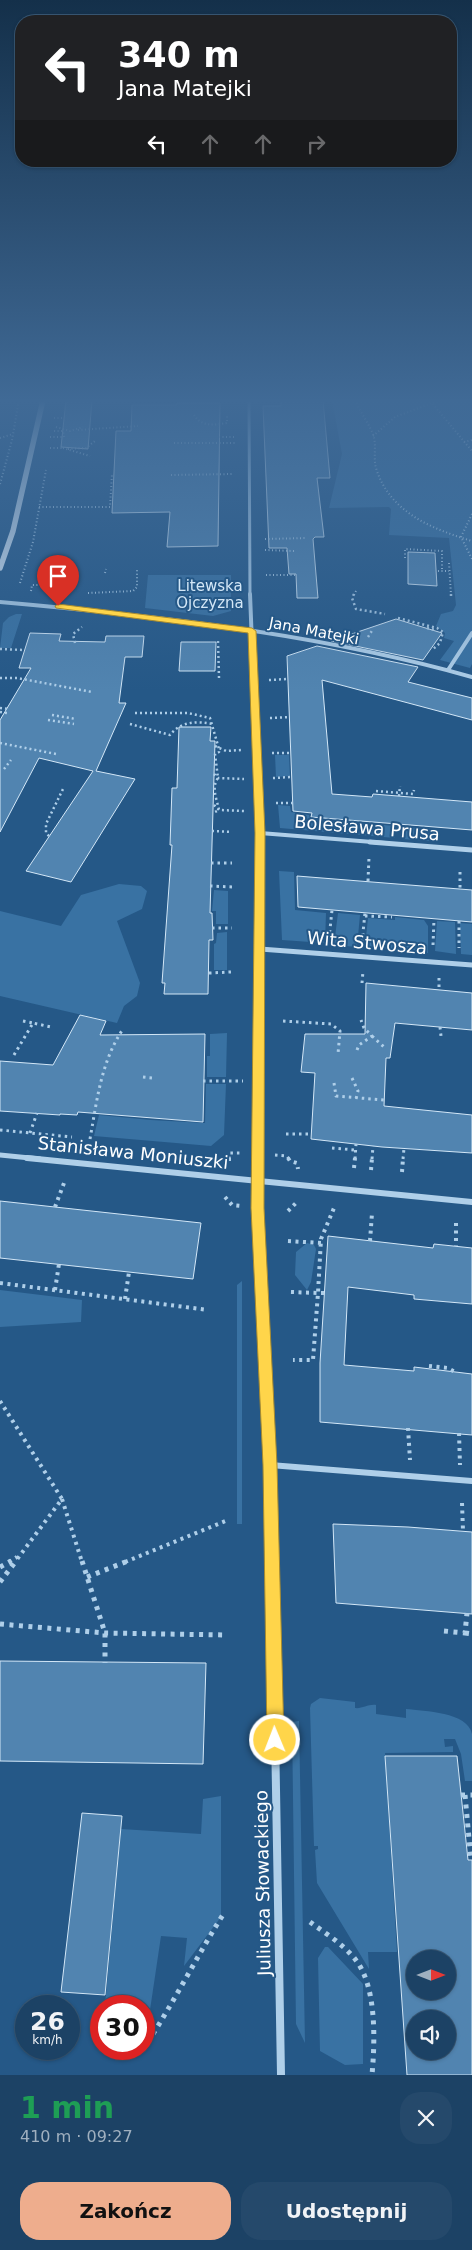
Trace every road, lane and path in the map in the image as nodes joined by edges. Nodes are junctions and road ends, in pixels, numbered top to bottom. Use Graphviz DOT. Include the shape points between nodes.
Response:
graph roads {
  1 [pos="21,497"];
  2 [pos="41,497"];
  3 [pos="111,497"];
  4 [pos="250,497"];
  5 [pos="391,497"];
  6 [pos="39,508"];
  7 [pos="472,514"];
  8 [pos="461,537"];
  9 [pos="307,538"];
  10 [pos="265,539"];
  11 [pos="472,541"];
  12 [pos="265,550"];
  13 [pos="294,551"];
  14 [pos="405,558"];
  15 [pos="472,559"];
  16 [pos="449,563"];
  17 [pos="0,568"];
  18 [pos="137,569"];
  19 [pos="438,571"];
  20 [pos="442,571"];
  21 [pos="449,572"];
  22 [pos="266,575"];
  23 [pos="296,575"];
  24 [pos="20,582"];
  25 [pos="356,591"];
  26 [pos="83,593"];
  27 [pos="451,597"];
  28 [pos="0,602"];
  29 [pos="385,614"];
  30 [pos="398,618"];
  31 [pos="82,627"];
  32 [pos="426,628"];
  33 [pos="252,631"];
  34 [pos="442,632"];
  35 [pos="472,633"];
  36 [pos="212,640"];
  37 [pos="75,643"];
  38 [pos="0,649"];
  39 [pos="24,650"];
  40 [pos="428,651"];
  41 [pos="448,670"];
  42 [pos="472,677"];
  43 [pos="0,678"];
  44 [pos="219,678"];
  45 [pos="92,692"];
  46 [pos="0,708"];
  47 [pos="10,709"];
  48 [pos="0,712"];
  49 [pos="7,713"];
  50 [pos="135,713"];
  51 [pos="52,715"];
  52 [pos="76,719"];
  53 [pos="48,720"];
  54 [pos="74,724"];
  55 [pos="130,724"];
  56 [pos="213,724"];
  57 [pos="0,743"];
  58 [pos="215,746"];
  59 [pos="219,749"];
  60 [pos="226,751"];
  61 [pos="56,754"];
  62 [pos="11,760"];
  63 [pos="4,769"];
  64 [pos="292,777"];
  65 [pos="275,778"];
  66 [pos="400,786"];
  67 [pos="63,789"];
  68 [pos="414,790"];
  69 [pos="376,792"];
  70 [pos="399,795"];
  71 [pos="276,803"];
  72 [pos="293,803"];
  73 [pos="214,805"];
  74 [pos="220,810"];
  75 [pos="259,811"];
  76 [pos="214,814"];
  77 [pos="212,831"];
  78 [pos="232,832"];
  79 [pos="260,833"];
  80 [pos="49,836"];
  81 [pos="472,850"];
  82 [pos="369,854"];
  83 [pos="211,863"];
  84 [pos="232,863"];
  85 [pos="460,872"];
  86 [pos="368,881"];
  87 [pos="210,886"];
  88 [pos="232,887"];
  89 [pos="460,889"];
  90 [pos="332,910"];
  91 [pos="392,917"];
  92 [pos="434,919"];
  93 [pos="459,921"];
  94 [pos="212,928"];
  95 [pos="232,928"];
  96 [pos="433,946"];
  97 [pos="328,947"];
  98 [pos="260,949"];
  99 [pos="361,950"];
  100 [pos="460,958"];
  101 [pos="472,965"];
  102 [pos="364,968"];
  103 [pos="231,972"];
  104 [pos="208,973"];
  105 [pos="440,974"];
  106 [pos="362,983"];
  107 [pos="439,990"];
  108 [pos="361,1020"];
  109 [pos="23,1021"];
  110 [pos="283,1021"];
  111 [pos="32,1023"];
  112 [pos="51,1027"];
  113 [pos="440,1027"];
  114 [pos="122,1029"];
  115 [pos="372,1036"];
  116 [pos="441,1036"];
  117 [pos="384,1047"];
  118 [pos="357,1050"];
  119 [pos="14,1054"];
  120 [pos="338,1054"];
  121 [pos="143,1077"];
  122 [pos="153,1078"];
  123 [pos="352,1078"];
  124 [pos="204,1081"];
  125 [pos="258,1081"];
  126 [pos="334,1083"];
  127 [pos="356,1098"];
  128 [pos="384,1100"];
  129 [pos="36,1113"];
  130 [pos="0,1130"];
  131 [pos="30,1133"];
  132 [pos="286,1134"];
  133 [pos="311,1134"];
  134 [pos="72,1137"];
  135 [pos="90,1139"];
  136 [pos="356,1144"];
  137 [pos="373,1146"];
  138 [pos="332,1148"];
  139 [pos="404,1148"];
  140 [pos="355,1150"];
  141 [pos="243,1152"];
  142 [pos="0,1155"];
  143 [pos="275,1155"];
  144 [pos="229,1163"];
  145 [pos="354,1168"];
  146 [pos="371,1170"];
  147 [pos="298,1171"];
  148 [pos="402,1172"];
  149 [pos="257,1180"];
  150 [pos="64,1183"];
  151 [pos="225,1197"];
  152 [pos="297,1198"];
  153 [pos="472,1202"];
  154 [pos="243,1206"];
  155 [pos="55,1207"];
  156 [pos="334,1208"];
  157 [pos="288,1211"];
  158 [pos="372,1213"];
  159 [pos="456,1222"];
  160 [pos="288,1241"];
  161 [pos="370,1241"];
  162 [pos="321,1243"];
  163 [pos="456,1246"];
  164 [pos="59,1264"];
  165 [pos="128,1272"];
  166 [pos="0,1282"];
  167 [pos="55,1290"];
  168 [pos="290,1292"];
  169 [pos="318,1293"];
  170 [pos="324,1293"];
  171 [pos="125,1299"];
  172 [pos="208,1310"];
  173 [pos="293,1360"];
  174 [pos="428,1366"];
  175 [pos="455,1372"];
  176 [pos="0,1400"];
  177 [pos="408,1428"];
  178 [pos="459,1433"];
  179 [pos="410,1462"];
  180 [pos="270,1465"];
  181 [pos="460,1467"];
  182 [pos="472,1481"];
  183 [pos="62,1499"];
  184 [pos="462,1503"];
  185 [pos="228,1520"];
  186 [pos="463,1531"];
  187 [pos="20,1555"];
  188 [pos="0,1567"];
  189 [pos="87,1577"];
  190 [pos="0,1582"];
  191 [pos="467,1613"];
  192 [pos="0,1624"];
  193 [pos="444,1631"];
  194 [pos="105,1632"];
  195 [pos="465,1633"];
  196 [pos="472,1634"];
  197 [pos="227,1635"];
  198 [pos="105,1663"];
  199 [pos="472,1795"];
  200 [pos="471,1860"];
  201 [pos="224,1913"];
  202 [pos="310,1922"];
  203 [pos="155,2031"];
  204 [pos="281,2075"];
  205 [pos="372,2075"];
  1 -- 17 [label="street"];
  2 -- 6 [label="path"];
  3 -- 6 [label="path" via="110,507"];
  4 -- 33 [label="street, Juliusza Słowackiego"];
  5 -- 8 [label="path" via="427,526"];
  6 -- 24 [label="path" via="33,542"];
  7 -- 8 [label="path"];
  8 -- 11 [label="path"];
  8 -- 15 [label="path"];
  9 -- 10 [label="path"];
  12 -- 13 [label="path"];
  14 -- 20 [label="path" via="404,549 442,551"];
  16 -- 21 [label="path"];
  18 -- 26 [label="path" via="137,587 133,591"];
  19 -- 20 [label="path"];
  20 -- 21 [label="path"];
  21 -- 27 [label="path"];
  22 -- 23 [label="path"];
  25 -- 29 [label="path" via="352,598 356,609"];
  28 -- 33 [label="street, Jana Matejki" via="58,606"];
  30 -- 34 [label="path"];
  31 -- 37 [label="path" via="73,634"];
  32 -- 34 [label="path"];
  33 -- 41 [label="street, Jana Matejki"];
  33 -- 75 [label="street, Juliusza Słowackiego"];
  34 -- 40 [label="path" via="440,643"];
  35 -- 41 [label="street"];
  36 -- 44 [label="path" via="218,640"];
  38 -- 39 [label="path"];
  41 -- 42 [label="street, Jana Matejki"];
  43 -- 45 [label="path" via="17,678"];
  46 -- 47 [label="path"];
  48 -- 49 [label="path"];
  50 -- 56 [label="path" via="203,715"];
  51 -- 52 [label="path"];
  53 -- 54 [label="path"];
  55 -- 56 [label="path" via="170,735 174,728 183,724"];
  56 -- 59 [label="path"];
  57 -- 61 [label="path"];
  58 -- 59 [label="path"];
  59 -- 60 [label="path"];
  59 -- 74 [label="path" via="215,754 218,778 214,787"];
  62 -- 63 [label="path"];
  64 -- 65 [label="path"];
  66 -- 70 [label="path"];
  67 -- 80 [label="path" via="46,824"];
  68 -- 70 [label="path" via="413,794"];
  69 -- 70 [label="path"];
  71 -- 72 [label="path"];
  73 -- 74 [label="path"];
  74 -- 75 [label="path"];
  74 -- 76 [label="path"];
  75 -- 79 [label="street, Juliusza Słowackiego"];
  77 -- 78 [label="path"];
  79 -- 81 [label="street, Bolesława Prusa"];
  79 -- 98 [label="street, Juliusza Słowackiego"];
  82 -- 86 [label="path"];
  83 -- 84 [label="path"];
  85 -- 89 [label="path"];
  87 -- 88 [label="path"];
  90 -- 97 [label="path"];
  91 -- 99 [label="path" via="365,914"];
  92 -- 96 [label="path"];
  93 -- 100 [label="path"];
  94 -- 95 [label="path"];
  98 -- 101 [label="street, Wita Stwosza"];
  98 -- 125 [label="street, Juliusza Słowackiego"];
  102 -- 106 [label="path"];
  103 -- 104 [label="path"];
  105 -- 107 [label="path"];
  108 -- 115 [label="path"];
  109 -- 111 [label="path"];
  110 -- 120 [label="path" via="336,1026 340,1031"];
  111 -- 112 [label="path"];
  111 -- 119 [label="path"];
  113 -- 116 [label="path"];
  114 -- 135 [label="path" via="106,1059"];
  115 -- 117 [label="path"];
  115 -- 118 [label="path"];
  121 -- 122 [label="path"];
  123 -- 127 [label="path" via="358,1091"];
  124 -- 125 [label="path"];
  125 -- 149 [label="street, Juliusza Słowackiego"];
  126 -- 127 [label="path" via="336,1096"];
  127 -- 128 [label="path"];
  129 -- 131 [label="path"];
  130 -- 131 [label="path"];
  131 -- 134 [label="path"];
  132 -- 133 [label="path"];
  136 -- 140 [label="path"];
  137 -- 146 [label="path"];
  138 -- 140 [label="path"];
  139 -- 148 [label="path"];
  140 -- 145 [label="path"];
  141 -- 144 [label="path" via="230,1152"];
  142 -- 149 [label="street, Stanisława Moniuszki"];
  143 -- 147 [label="path" via="287,1156 297,1163"];
  149 -- 153 [label="street, Stanisława Moniuszki"];
  149 -- 180 [label="street, Juliusza Słowackiego"];
  150 -- 155 [label="path"];
  151 -- 154 [label="path" via="232,1205"];
  152 -- 157 [label="path" via="297,1204"];
  156 -- 162 [label="path"];
  158 -- 161 [label="path"];
  159 -- 163 [label="path"];
  160 -- 162 [label="path"];
  162 -- 169 [label="path"];
  164 -- 167 [label="path"];
  165 -- 171 [label="path"];
  166 -- 167 [label="path"];
  167 -- 171 [label="path"];
  168 -- 169 [label="path"];
  169 -- 170 [label="path"];
  169 -- 173 [label="path" via="313,1360"];
  171 -- 172 [label="path"];
  174 -- 175 [label="path"];
  176 -- 183 [label="path"];
  177 -- 179 [label="path"];
  178 -- 181 [label="path"];
  180 -- 182 [label="street"];
  180 -- 204 [label="street, Juliusza Słowackiego"];
  183 -- 187 [label="path"];
  183 -- 189 [label="path"];
  184 -- 186 [label="path"];
  185 -- 189 [label="path"];
  187 -- 188 [label="path"];
  187 -- 190 [label="path"];
  189 -- 194 [label="path"];
  191 -- 195 [label="path"];
  192 -- 194 [label="path"];
  193 -- 195 [label="path"];
  194 -- 197 [label="path"];
  194 -- 198 [label="path"];
  195 -- 196 [label="path"];
  199 -- 200 [label="path" via="463,1795"];
  201 -- 203 [label="path"];
  202 -- 205 [label="path" via="355,1960 364,1973 371,1997"];
}
